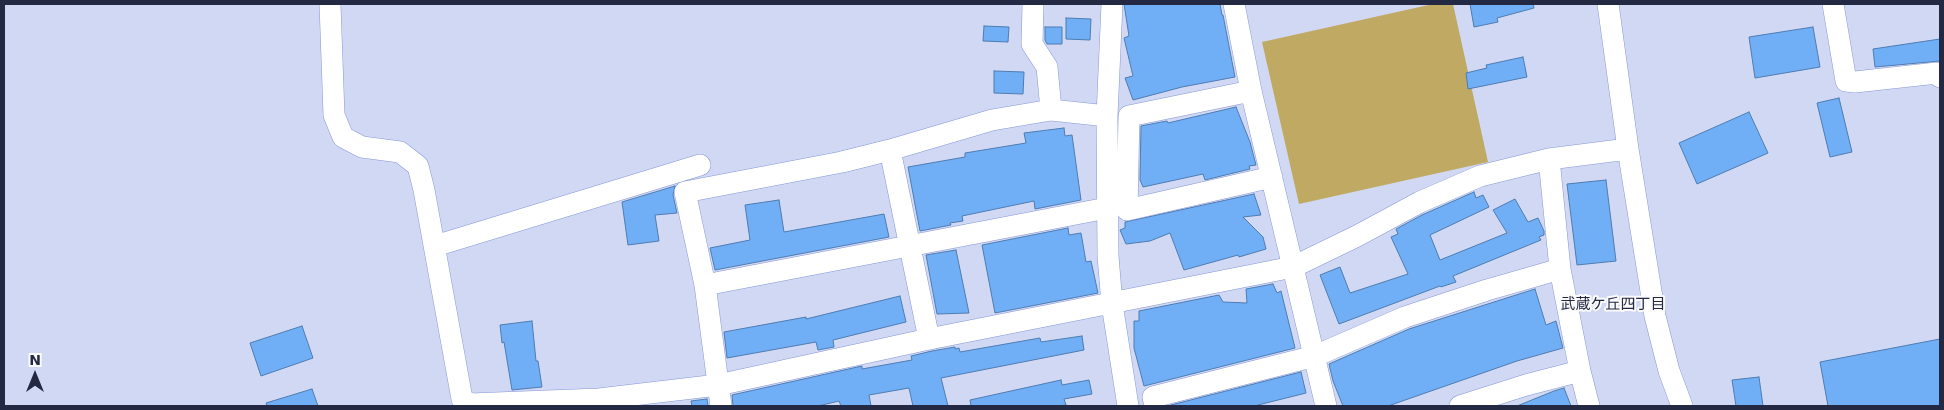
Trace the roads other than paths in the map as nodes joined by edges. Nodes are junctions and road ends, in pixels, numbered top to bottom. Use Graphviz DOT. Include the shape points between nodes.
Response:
graph roads {
  1 [pos="330,4"];
  2 [pos="1034,4"];
  3 [pos="1112,4"];
  4 [pos="1234,4"];
  5 [pos="1608,4"];
  6 [pos="1833,4"];
  7 [pos="1940,77"];
  8 [pos="1251,91"];
  9 [pos="1051,110"];
  10 [pos="1107,116"];
  11 [pos="1628,149"];
  12 [pos="890,150"];
  13 [pos="1549,160"];
  14 [pos="700,165"];
  15 [pos="1272,177"];
  16 [pos="1107,208"];
  17 [pos="435,246"];
  18 [pos="910,246"];
  19 [pos="1293,267"];
  20 [pos="1560,269"];
  21 [pos="706,285"];
  22 [pos="1112,304"];
  23 [pos="929,339"];
  24 [pos="1315,356"];
  25 [pos="1580,371"];
  26 [pos="718,385"];
  27 [pos="600,403"];
  28 [pos="486,405"];
  29 [pos="721,406"];
  30 [pos="1128,406"];
  31 [pos="1155,406"];
  32 [pos="1326,406"];
  33 [pos="1460,406"];
  34 [pos="1590,406"];
  35 [pos="1682,406"];
  1 -- 17 [label="street" via="334,115 343,137 362,147 400,152 418,166"];
  2 -- 9 [label="street" via="1032,44 1047,66"];
  3 -- 10 [label="street"];
  4 -- 8 [label="street"];
  5 -- 11 [label="street"];
  6 -- 7 [label="street" via="1846,81 1936,74"];
  8 -- 15 [label="street"];
  8 -- 15 [label="street" via="1129,116 1127,210"];
  9 -- 10 [label="street"];
  9 -- 12 [label="street" via="992,120"];
  10 -- 16 [label="street"];
  11 -- 13 [label="street"];
  11 -- 35 [label="street" via="1655,316"];
  12 -- 18 [label="street"];
  12 -- 21 [label="street" via="685,192"];
  13 -- 19 [label="street" via="1480,176 1420,202"];
  13 -- 20 [label="street"];
  14 -- 17 [label="street"];
  15 -- 19 [label="street"];
  16 -- 18 [label="street"];
  16 -- 22 [label="street"];
  17 -- 28 [label="street" via="462,399 470,404"];
  18 -- 21 [label="street"];
  18 -- 23 [label="street"];
  19 -- 22 [label="street"];
  19 -- 24 [label="street"];
  20 -- 24 [label="street" via="1405,317"];
  20 -- 25 [label="street"];
  21 -- 26 [label="street"];
  22 -- 23 [label="street"];
  22 -- 30 [label="street"];
  23 -- 26 [label="street"];
  24 -- 31 [label="street" via="1153,397"];
  24 -- 32 [label="street"];
  25 -- 33 [label="street"];
  25 -- 34 [label="street"];
  26 -- 27 [label="street"];
  26 -- 29 [label="street"];
  27 -- 28 [label="street"];
}
